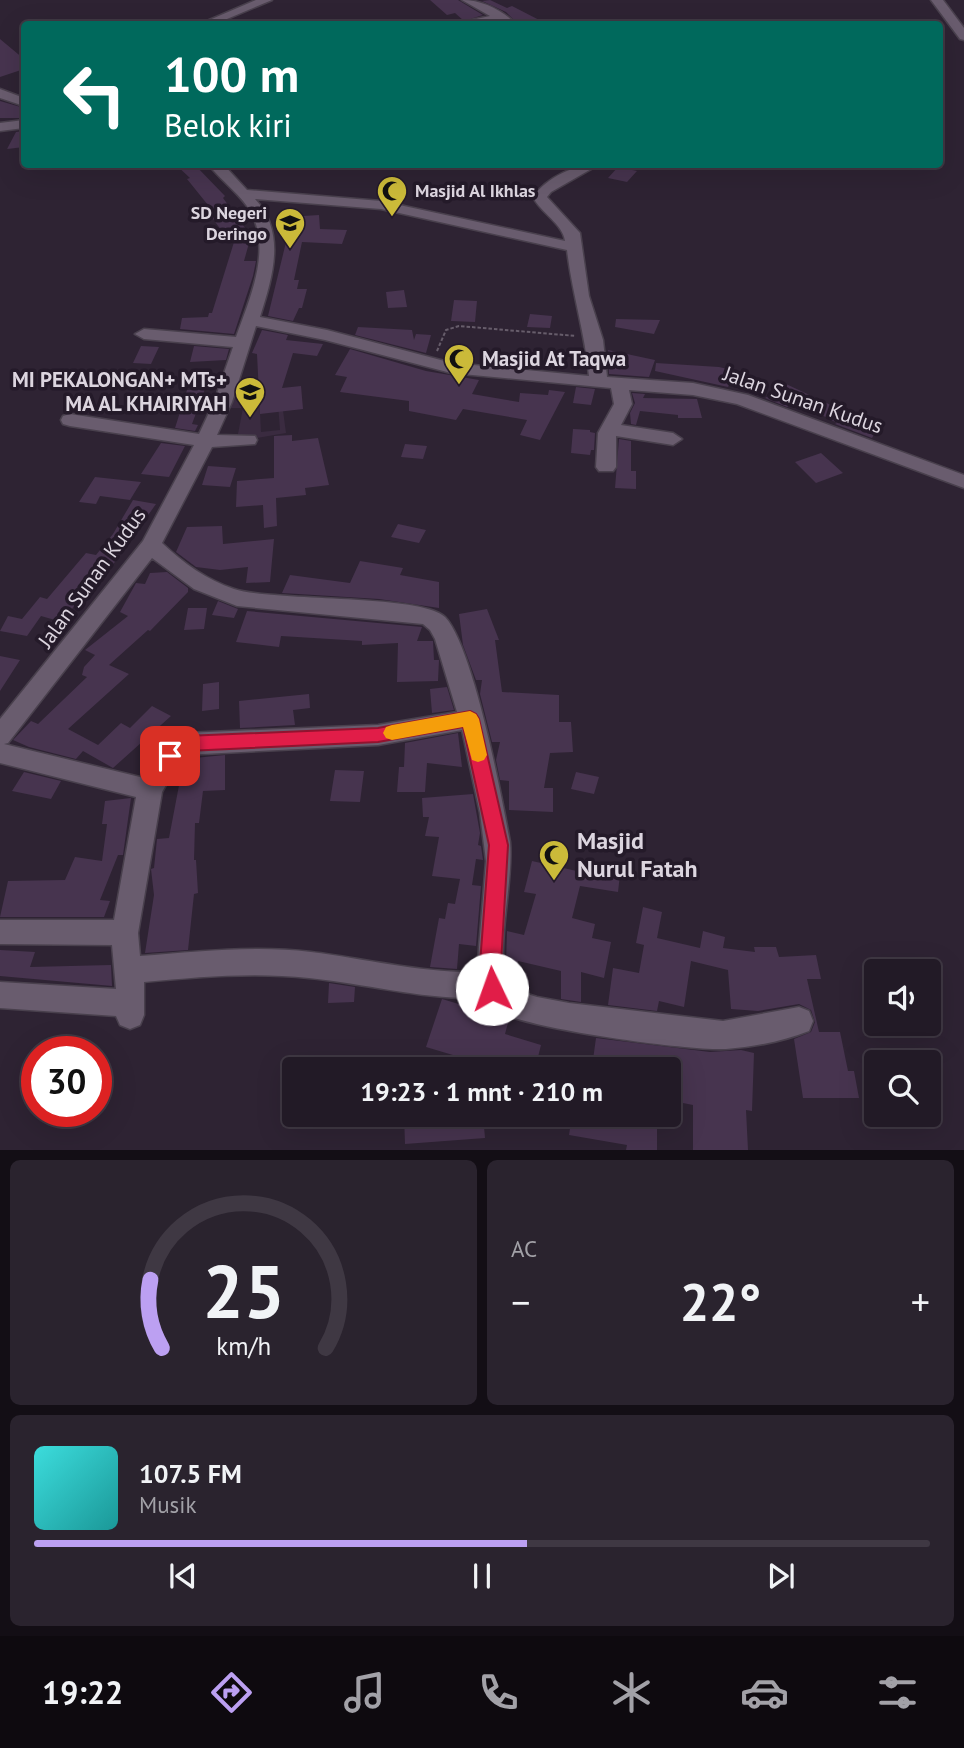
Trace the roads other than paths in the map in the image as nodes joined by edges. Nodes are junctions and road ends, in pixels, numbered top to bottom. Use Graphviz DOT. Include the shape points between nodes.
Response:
graph roads {
  1 [pos="266,0"];
  2 [pos="468,0"];
  3 [pos="937,0"];
  4 [pos="214,21"];
  5 [pos="506,21"];
  6 [pos="964,36"];
  7 [pos="0,93"];
  8 [pos="21,101"];
  9 [pos="21,124"];
  10 [pos="0,127"];
  11 [pos="219,168"];
  12 [pos="585,168"];
  13 [pos="242,194"];
  14 [pos="576,247"];
  15 [pos="250,320"];
  16 [pos="144,334"];
  17 [pos="243,343"];
  18 [pos="598,382"];
  19 [pos="619,384"];
  20 [pos="70,420"];
  21 [pos="608,429"];
  22 [pos="673,439"];
  23 [pos="248,440"];
  24 [pos="203,446"];
  25 [pos="236,457"];
  26 [pos="606,467"];
  27 [pos="964,482"];
  28 [pos="150,545"];
  29 [pos="470,719"];
  30 [pos="0,736"];
  31 [pos="0,753"];
  32 [pos="150,790"];
  33 [pos="0,932"];
  34 [pos="125,933"];
  35 [pos="130,970"];
  36 [pos="491,985"];
  37 [pos="0,995"];
  38 [pos="799,1021"];
  1 -- 4 [label="street"];
  2 -- 5 [label="street"];
  3 -- 6 [label="street"];
  7 -- 8 [label="street"];
  9 -- 10 [label="street"];
  11 -- 13 [label="street, Jalan Sunan Kudus"];
  12 -- 14 [label="street" via="546,189 540,197 569,228"];
  13 -- 14 [label="street" via="367,203"];
  13 -- 15 [label="street, Jalan Sunan Kudus" via="261,217 267,245 266,267"];
  14 -- 18 [label="street"];
  15 -- 17 [label="street, Jalan Sunan Kudus"];
  15 -- 18 [label="street, Jalan Sunan Kudus" via="485,373"];
  16 -- 17 [label="street"];
  17 -- 24 [label="street, Jalan Sunan Kudus"];
  18 -- 19 [label="street, Jalan Sunan Kudus"];
  19 -- 21 [label="street" via="623,404"];
  19 -- 27 [label="street, Jalan Sunan Kudus" via="693,389 742,399"];
  20 -- 24 [label="street"];
  21 -- 22 [label="street"];
  21 -- 26 [label="street"];
  23 -- 24 [label="street"];
  24 -- 25 [label="street"];
  24 -- 28 [label="street, Jalan Sunan Kudus"];
  28 -- 29 [label="street" via="178,571 237,598 404,613 433,620 448,644"];
  28 -- 30 [label="street, Jalan Sunan Kudus"];
  29 -- 32 [label="street" via="378,735 185,743 175,748"];
  29 -- 36 [label="street" via="498,845"];
  31 -- 32 [label="street"];
  32 -- 34 [label="street"];
  33 -- 34 [label="street"];
  34 -- 35 [label="street"];
  35 -- 36 [label="street" via="240,961 309,965 447,986"];
  35 -- 37 [label="street" via="130,1009"];
  36 -- 38 [label="street" via="498,997 520,1007 676,1030 739,1034"];
}
